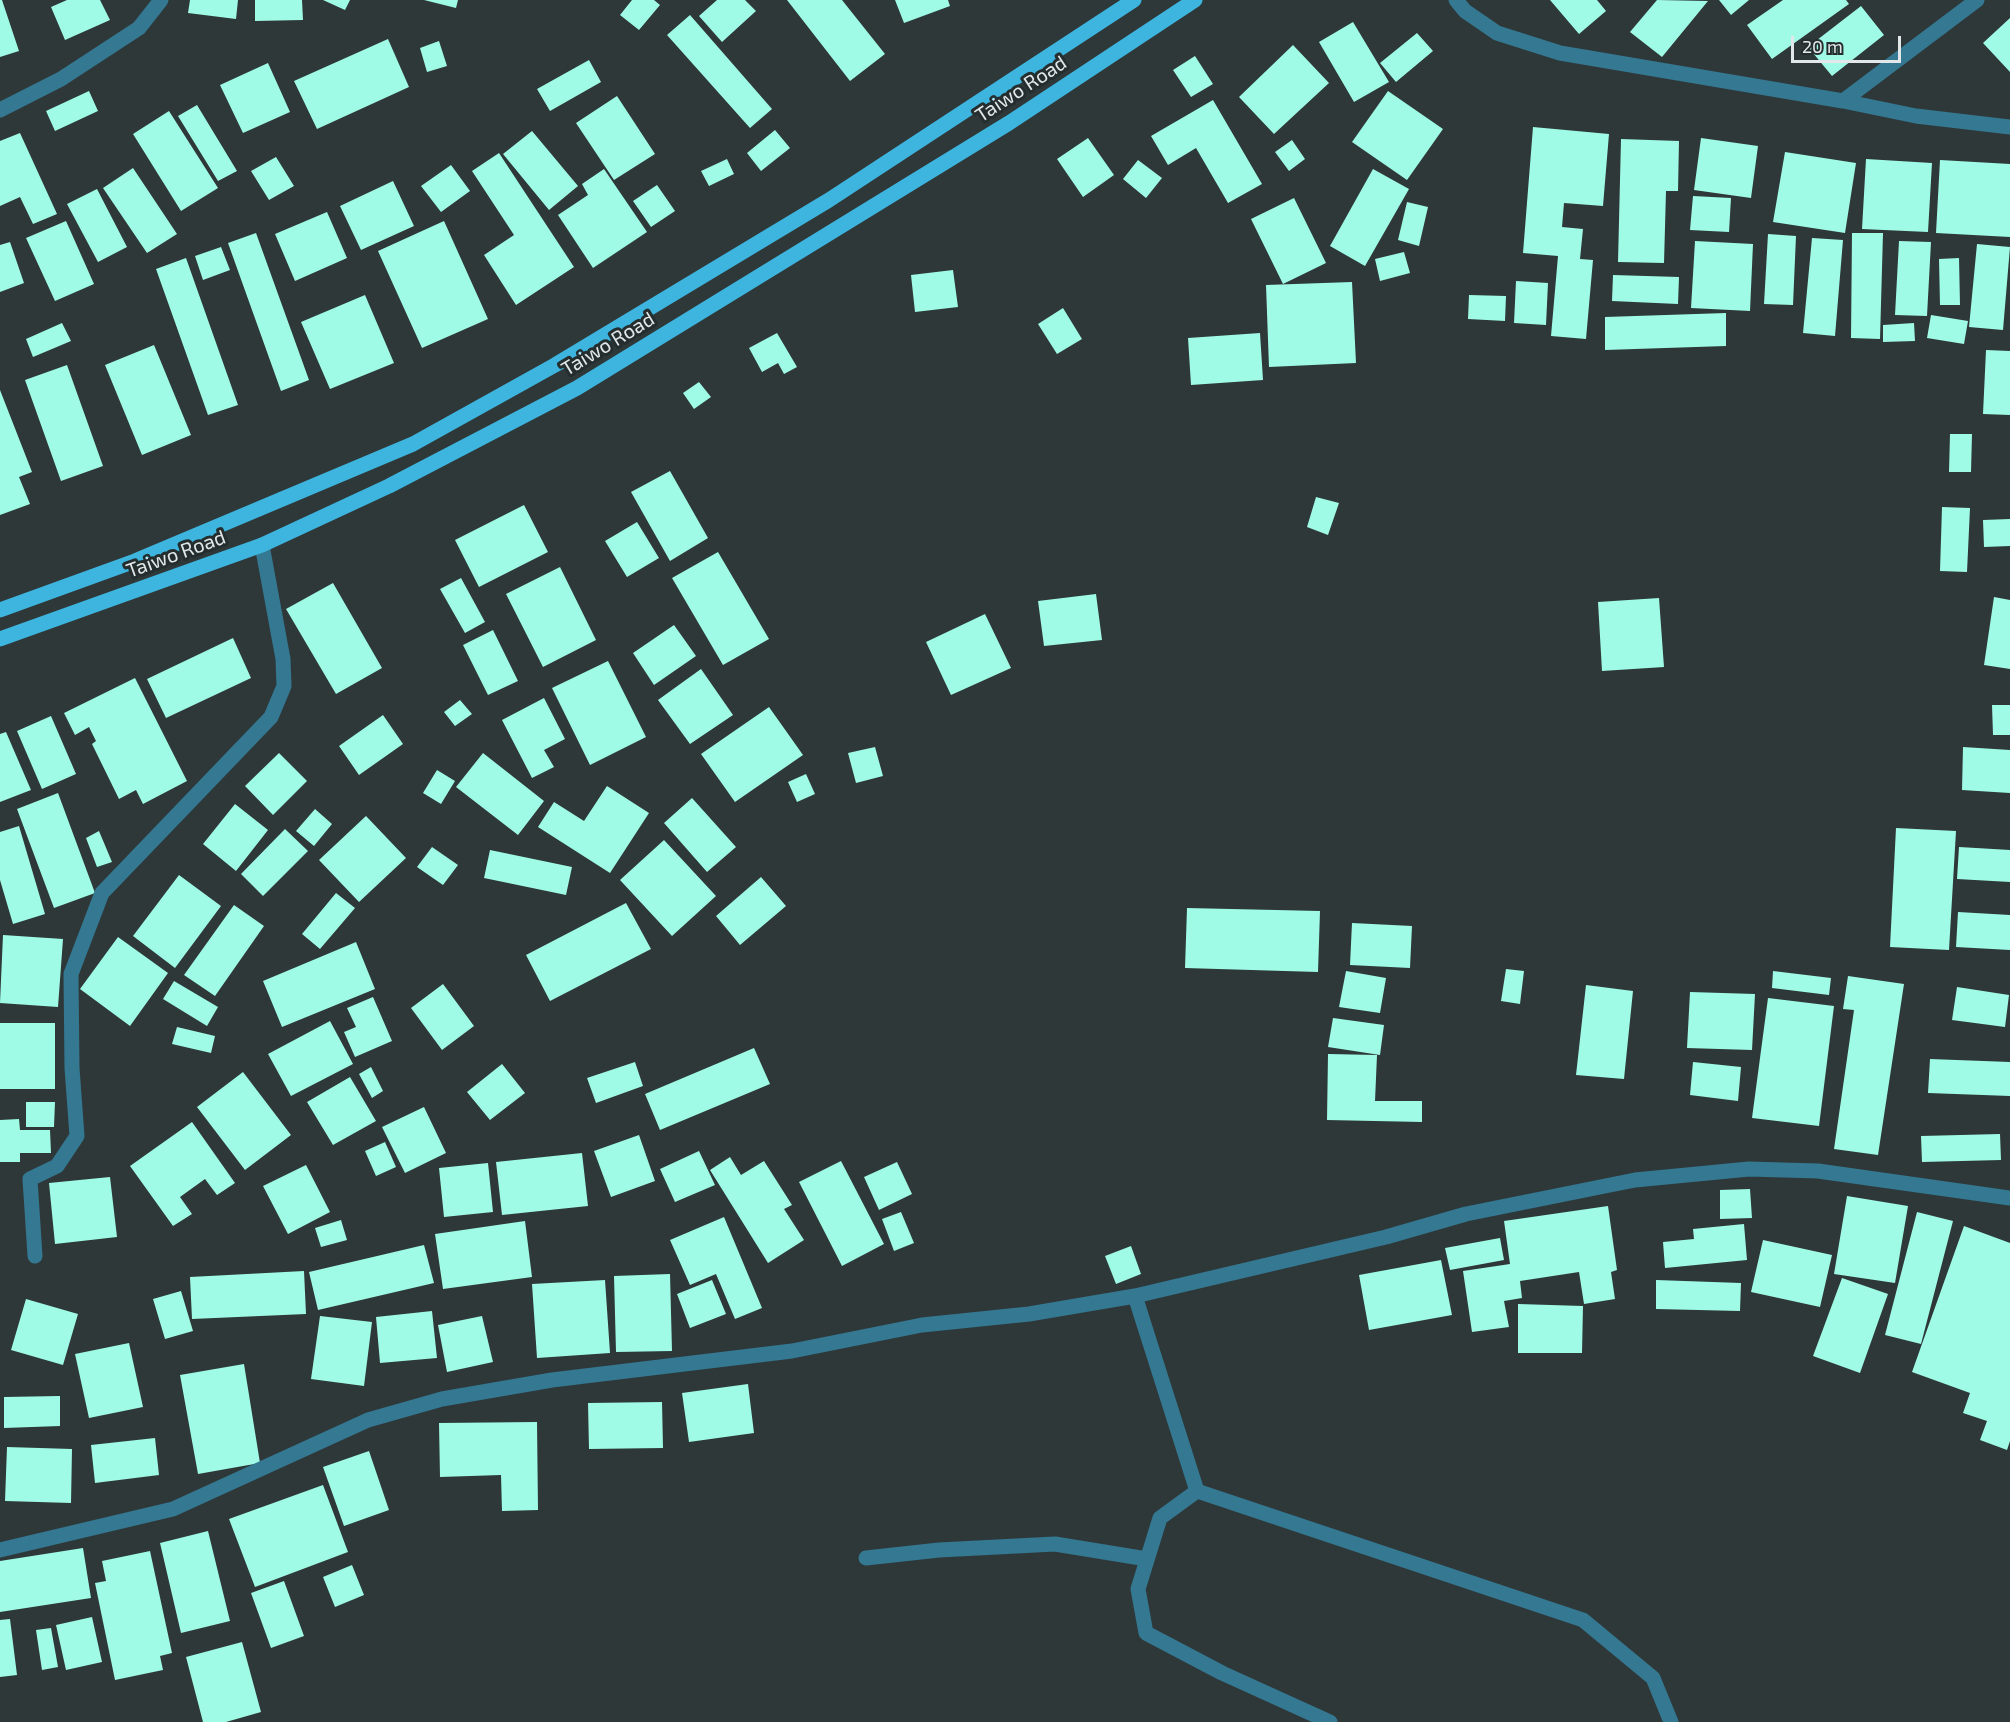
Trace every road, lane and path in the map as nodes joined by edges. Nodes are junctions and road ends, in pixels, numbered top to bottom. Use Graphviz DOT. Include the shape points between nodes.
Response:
graph roads {
  1 [pos="161,0"];
  2 [pos="1134,0"];
  3 [pos="1195,0"];
  4 [pos="1456,0"];
  5 [pos="1977,0"];
  6 [pos="1843,101"];
  7 [pos="0,110"];
  8 [pos="2010,127"];
  9 [pos="262,546"];
  10 [pos="0,610"];
  11 [pos="0,639"];
  12 [pos="2010,1198"];
  13 [pos="35,1256"];
  14 [pos="1135,1296"];
  15 [pos="1197,1491"];
  16 [pos="0,1550"];
  17 [pos="866,1558"];
  18 [pos="1148,1560"];
  19 [pos="1330,1722"];
  20 [pos="1671,1722"];
  1 -- 7 [label="street" via="139,28 62,79"];
  2 -- 10 [label="main road, Taiwo Road" via="829,200 555,365 413,444 135,561"];
  3 -- 9 [label="main road, Taiwo Road" via="1009,123 577,388 389,486"];
  4 -- 6 [label="street" via="1497,33 1560,53"];
  5 -- 6 [label="street"];
  6 -- 8 [label="street" via="1916,116"];
  9 -- 11 [label="main road, Taiwo Road"];
  9 -- 13 [label="street" via="283,659 284,686 271,717 102,893 70,974 76,1136 57,1166 30,1179"];
  12 -- 14 [label="street" via="1818,1171 1749,1170 1635,1180 1466,1214 1386,1237"];
  14 -- 15 [label="street"];
  14 -- 16 [label="street" via="1029,1314 922,1326 792,1351 552,1380 442,1399 368,1420 173,1509"];
  15 -- 18 [label="street" via="1160,1518"];
  15 -- 20 [label="street" via="1583,1620 1653,1678"];
  17 -- 18 [label="street" via="1055,1544"];
  18 -- 19 [label="street" via="1138,1589 1146,1633"];
}
